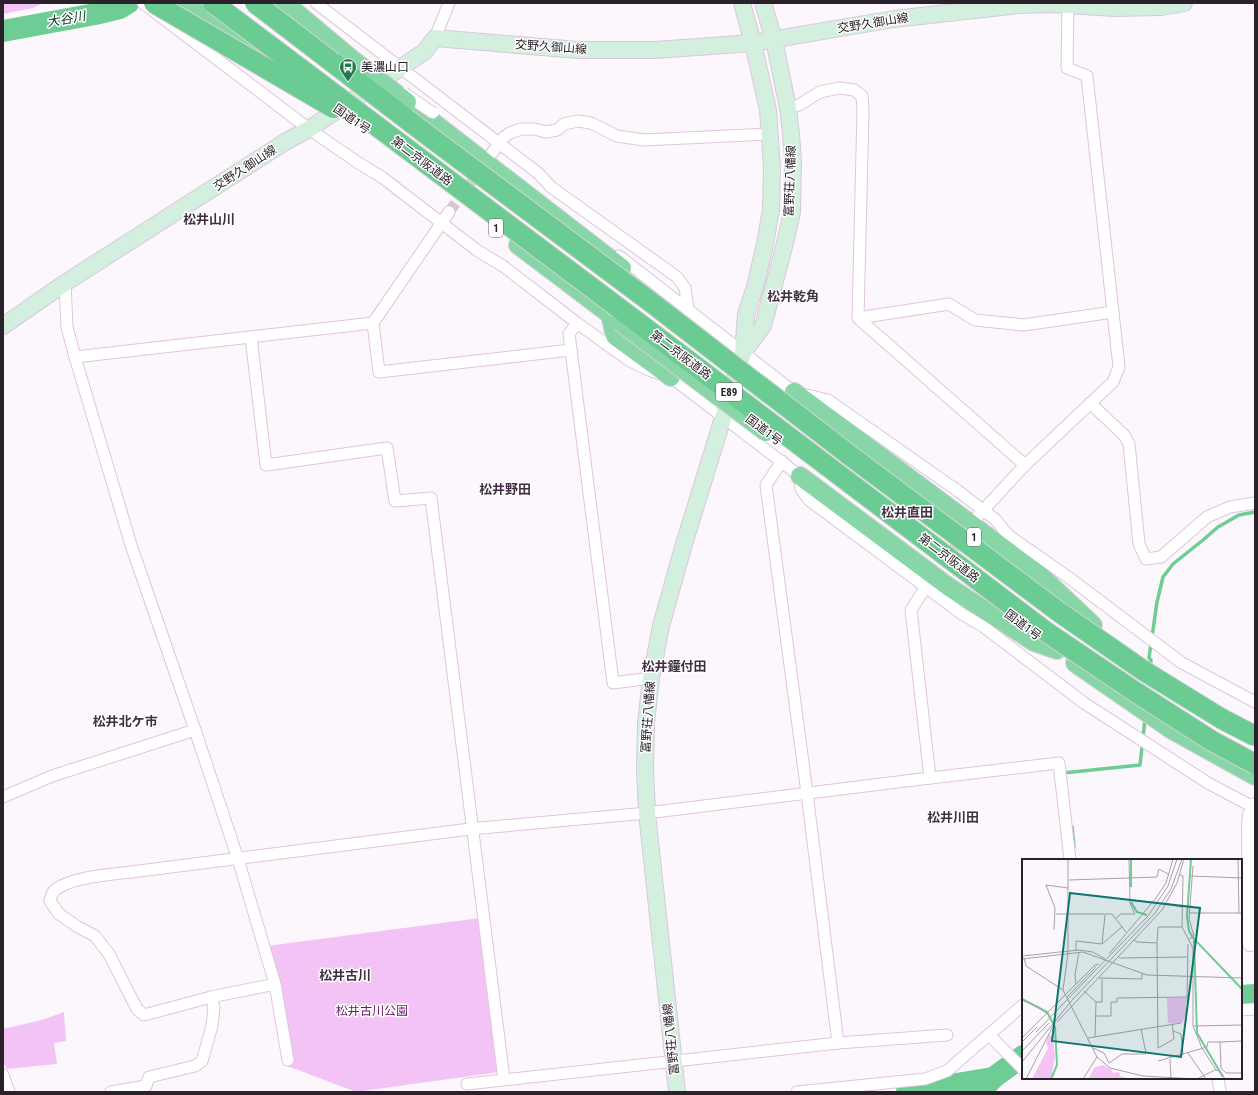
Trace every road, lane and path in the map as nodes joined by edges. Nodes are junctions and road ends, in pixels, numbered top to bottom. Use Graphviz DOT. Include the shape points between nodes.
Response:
graph roads {
  1 [pos="213,3"];
  2 [pos="254,3"];
  3 [pos="285,3"];
  4 [pos="316,3"];
  5 [pos="449,3"];
  6 [pos="742,3"];
  7 [pos="763,3"];
  8 [pos="1184,3"];
  9 [pos="184,4"];
  10 [pos="1068,4"];
  11 [pos="149,5"];
  12 [pos="435,38"];
  13 [pos="774,40"];
  14 [pos="753,43"];
  15 [pos="348,56"];
  16 [pos="401,68"];
  17 [pos="788,108"];
  18 [pos="309,129"];
  19 [pos="770,134"];
  20 [pos="500,144"];
  21 [pos="411,153"];
  22 [pos="492,153"];
  23 [pos="449,212"];
  24 [pos="442,223"];
  25 [pos="65,283"];
  26 [pos="688,309"];
  27 [pos="1112,312"];
  28 [pos="615,318"];
  29 [pos="858,318"];
  30 [pos="373,323"];
  31 [pos="577,323"];
  32 [pos="3,326"];
  33 [pos="251,337"];
  34 [pos="571,350"];
  35 [pos="743,353"];
  36 [pos="75,357"];
  37 [pos="671,377"];
  38 [pos="794,392"];
  39 [pos="1090,404"];
  40 [pos="723,417"];
  41 [pos="782,462"];
  42 [pos="1025,465"];
  43 [pos="800,476"];
  44 [pos="1255,503"];
  45 [pos="980,515"];
  46 [pos="928,583"];
  47 [pos="1092,625"];
  48 [pos="1057,650"];
  49 [pos="651,678"];
  50 [pos="1255,702"];
  51 [pos="1248,723"];
  52 [pos="195,730"];
  53 [pos="1255,736"];
  54 [pos="1255,764"];
  55 [pos="1255,776"];
  56 [pos="930,778"];
  57 [pos="807,793"];
  58 [pos="3,797"];
  59 [pos="1255,807"];
  60 [pos="647,813"];
  61 [pos="473,829"];
  62 [pos="238,859"];
  63 [pos="1070,859"];
  64 [pos="1249,944"];
  65 [pos="275,984"];
  66 [pos="211,997"];
  67 [pos="1022,1006"];
  68 [pos="1255,1009"];
  69 [pos="1242,1010"];
  70 [pos="989,1034"];
  71 [pos="947,1035"];
  72 [pos="838,1042"];
  73 [pos="288,1060"];
  74 [pos="674,1061"];
  75 [pos="1022,1068"];
  76 [pos="3,1075"];
  77 [pos="1218,1079"];
  78 [pos="504,1080"];
  79 [pos="466,1084"];
  80 [pos="10,1092"];
  81 [pos="111,1092"];
  82 [pos="677,1092"];
  83 [pos="798,1092"];
  84 [pos="1220,1092"];
  1 -- 21 [label="highway, 第二京阪道路 / E89, bridge"];
  2 -- 53 [label="highway, 第二京阪道路 / E89, bridge" via="1053,608 1144,671 1222,719"];
  3 -- 15 [label="highway, 1"];
  4 -- 16 [label="street"];
  5 -- 12 [label="street"];
  6 -- 14 [label="main road, 富野荘八幡線"];
  7 -- 13 [label="main road, 富野荘八幡線"];
  8 -- 10 [label="main road, 交野久御山線" via="1161,7 1114,8"];
  9 -- 28 [label="highway, 国道1号 / 1, bridge" via="373,134"];
  10 -- 13 [label="main road, 交野久御山線" via="1019,5 894,19"];
  10 -- 27 [label="street" via="1067,68 1087,76"];
  11 -- 18 [label="street"];
  11 -- 21 [label="highway, bridge"];
  12 -- 14 [label="main road, 交野久御山線" via="578,50 655,50"];
  12 -- 16 [label="main road, 交野久御山線" via="424,52"];
  13 -- 14 [label="main road, 交野久御山線"];
  13 -- 17 [label="main road, 富野荘八幡線"];
  14 -- 19 [label="main road, 富野荘八幡線" via="768,110"];
  15 -- 26 [label="street, bridge" via="433,113"];
  15 -- 47 [label="highway, 1, bridge" via="856,449"];
  16 -- 18 [label="main road, 交野久御山線"];
  16 -- 20 [label="street"];
  17 -- 29 [label="street" via="799,106 820,92 840,88 854,90 862,96"];
  17 -- 35 [label="main road, 富野荘八幡線" via="793,161 792,212 763,326"];
  18 -- 24 [label="street" via="383,178"];
  18 -- 25 [label="main road, 交野久御山線"];
  19 -- 20 [label="street" via="644,140 617,136 591,123 578,121 546,132 521,129 504,137"];
  19 -- 35 [label="main road, 富野荘八幡線" via="771,210 755,287 746,314"];
  20 -- 22 [label="street"];
  20 -- 26 [label="street" via="538,173 551,187 677,277 685,288"];
  21 -- 54 [label="highway, 第二京阪道路 / E89, bridge" via="1045,631 1206,737"];
  23 -- 24 [label="street"];
  24 -- 30 [label="street"];
  24 -- 31 [label="street"];
  25 -- 32 [label="main road, 交野久御山線"];
  25 -- 36 [label="street" via="67,327"];
  26 -- 35 [label="street"];
  27 -- 29 [label="street" via="1024,325 975,320 949,304"];
  27 -- 39 [label="street" via="1118,367 1113,382"];
  28 -- 37 [label="highway" via="615,336"];
  28 -- 48 [label="highway, 国道1号 / 1, bridge"];
  29 -- 42 [label="street"];
  30 -- 33 [label="street"];
  30 -- 34 [label="street" via="379,372"];
  31 -- 34 [label="street" via="569,334"];
  31 -- 37 [label="street" via="630,360 651,371"];
  33 -- 36 [label="street"];
  33 -- 61 [label="street" via="266,465 387,448 395,501 431,498"];
  34 -- 49 [label="street" via="613,682"];
  35 -- 38 [label="street"];
  35 -- 40 [label="main road, 富野荘八幡線"];
  36 -- 52 [label="street" via="131,545"];
  37 -- 40 [label="street"];
  38 -- 45 [label="street" via="828,400 868,427"];
  38 -- 47 [label="highway" via="1042,577"];
  39 -- 42 [label="street"];
  39 -- 44 [label="street" via="1124,435 1129,444 1139,544 1146,559 1161,557 1207,517 1230,507"];
  40 -- 41 [label="street"];
  40 -- 49 [label="main road, 富野荘八幡線" via="669,596"];
  41 -- 43 [label="street"];
  41 -- 57 [label="street" via="766,485"];
  42 -- 45 [label="street"];
  43 -- 46 [label="street" via="801,489 809,500"];
  43 -- 48 [label="highway" via="949,587 1034,642"];
  45 -- 50 [label="street" via="996,520 1008,535 1182,663"];
  46 -- 56 [label="street" via="911,610"];
  46 -- 59 [label="street" via="962,614 984,627 1084,703 1208,784"];
  47 -- 51 [label="highway, 1" via="1184,686"];
  48 -- 55 [label="highway, 国道1号 / 1" via="1172,730"];
  49 -- 60 [label="main road, 富野荘八幡線" via="646,723"];
  52 -- 58 [label="street" via="52,776"];
  52 -- 62 [label="street"];
  56 -- 57 [label="street"];
  56 -- 63 [label="street" via="1059,763"];
  57 -- 60 [label="street"];
  57 -- 72 [label="street"];
  59 -- 64 [label="street" via="1250,816 1249,827"];
  60 -- 61 [label="street"];
  60 -- 74 [label="main road, 富野荘八幡線"];
  61 -- 62 [label="street"];
  61 -- 78 [label="street"];
  62 -- 65 [label="street"];
  62 -- 66 [label="street" via="96,876 68,882 54,890 50,901 59,914 95,936 109,954 137,1009 144,1015"];
  65 -- 66 [label="street"];
  65 -- 73 [label="street"];
  66 -- 81 [label="street" via="214,1007 212,1026 202,1061 195,1066 149,1076 146,1086"];
  67 -- 70 [label="street"];
  68 -- 69 [label="street"];
  70 -- 75 [label="street"];
  70 -- 83 [label="street" via="947,1071 925,1079"];
  71 -- 72 [label="street"];
  72 -- 74 [label="street"];
  74 -- 78 [label="street"];
  74 -- 82 [label="main road, 富野荘八幡線"];
  76 -- 80 [label="street"];
  77 -- 84 [label="street"];
  78 -- 79 [label="street"];
}
